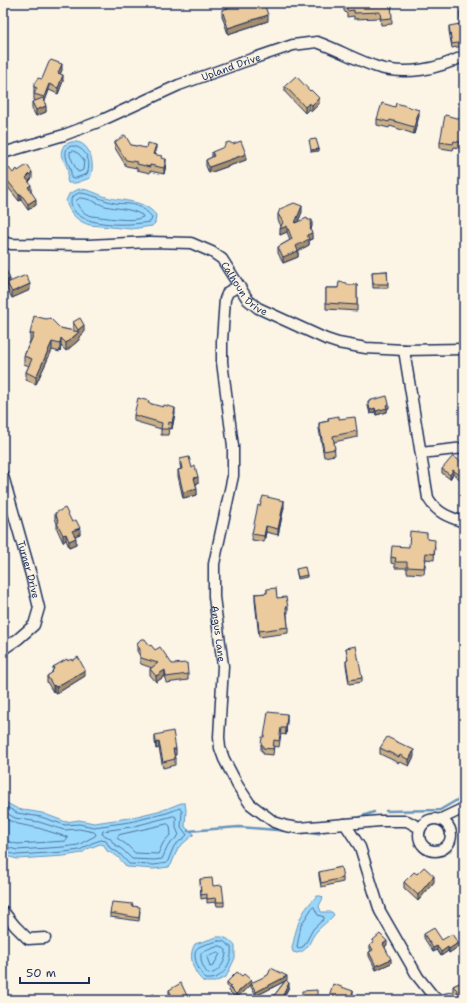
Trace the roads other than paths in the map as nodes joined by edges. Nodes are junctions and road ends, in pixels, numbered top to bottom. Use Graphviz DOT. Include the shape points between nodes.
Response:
graph roads {
  1 [pos="464,56"];
  2 [pos="3,153"];
  3 [pos="3,242"];
  4 [pos="239,286"];
  5 [pos="464,349"];
  6 [pos="404,350"];
  7 [pos="464,448"];
  8 [pos="421,453"];
  9 [pos="3,476"];
  10 [pos="464,522"];
  11 [pos="3,649"];
  12 [pos="464,808"];
  13 [pos="441,819"];
  14 [pos="345,824"];
  15 [pos="420,828"];
  16 [pos="3,911"];
  17 [pos="44,938"];
  18 [pos="444,999"];
  1 -- 2 [label="street, Upland Drive" via="431,69 400,70 378,67 316,42 299,44 179,85 64,135"];
  3 -- 4 [label="street, Calhoun Drive" via="88,245 191,243 222,260"];
  4 -- 6 [label="street, Calhoun Drive" via="248,300 258,308 326,339 351,346"];
  4 -- 14 [label="street, Angus Lane" via="228,292 225,299 222,341 222,362 234,461 232,482 214,564 214,597 223,666 220,748 238,786 250,804 274,822 299,828"];
  5 -- 6 [label="street, Calhoun Drive"];
  6 -- 8 [label="street"];
  7 -- 8 [label="street"];
  8 -- 10 [label="street" via="428,498 444,515"];
  9 -- 11 [label="street, Turner Drive" via="39,608 34,624"];
  12 -- 13 [label="street"];
  13 -- 15 [label="street" via="429,820"];
  13 -- 15 [label="street" via="452,834 448,845 441,850 436,852 422,846 418,838"];
  14 -- 15 [label="street, Angus Lane" via="380,820 407,821"];
  14 -- 18 [label="street" via="360,847 380,911 418,977 434,997"];
  16 -- 17 [label="street" via="28,939"];
}
